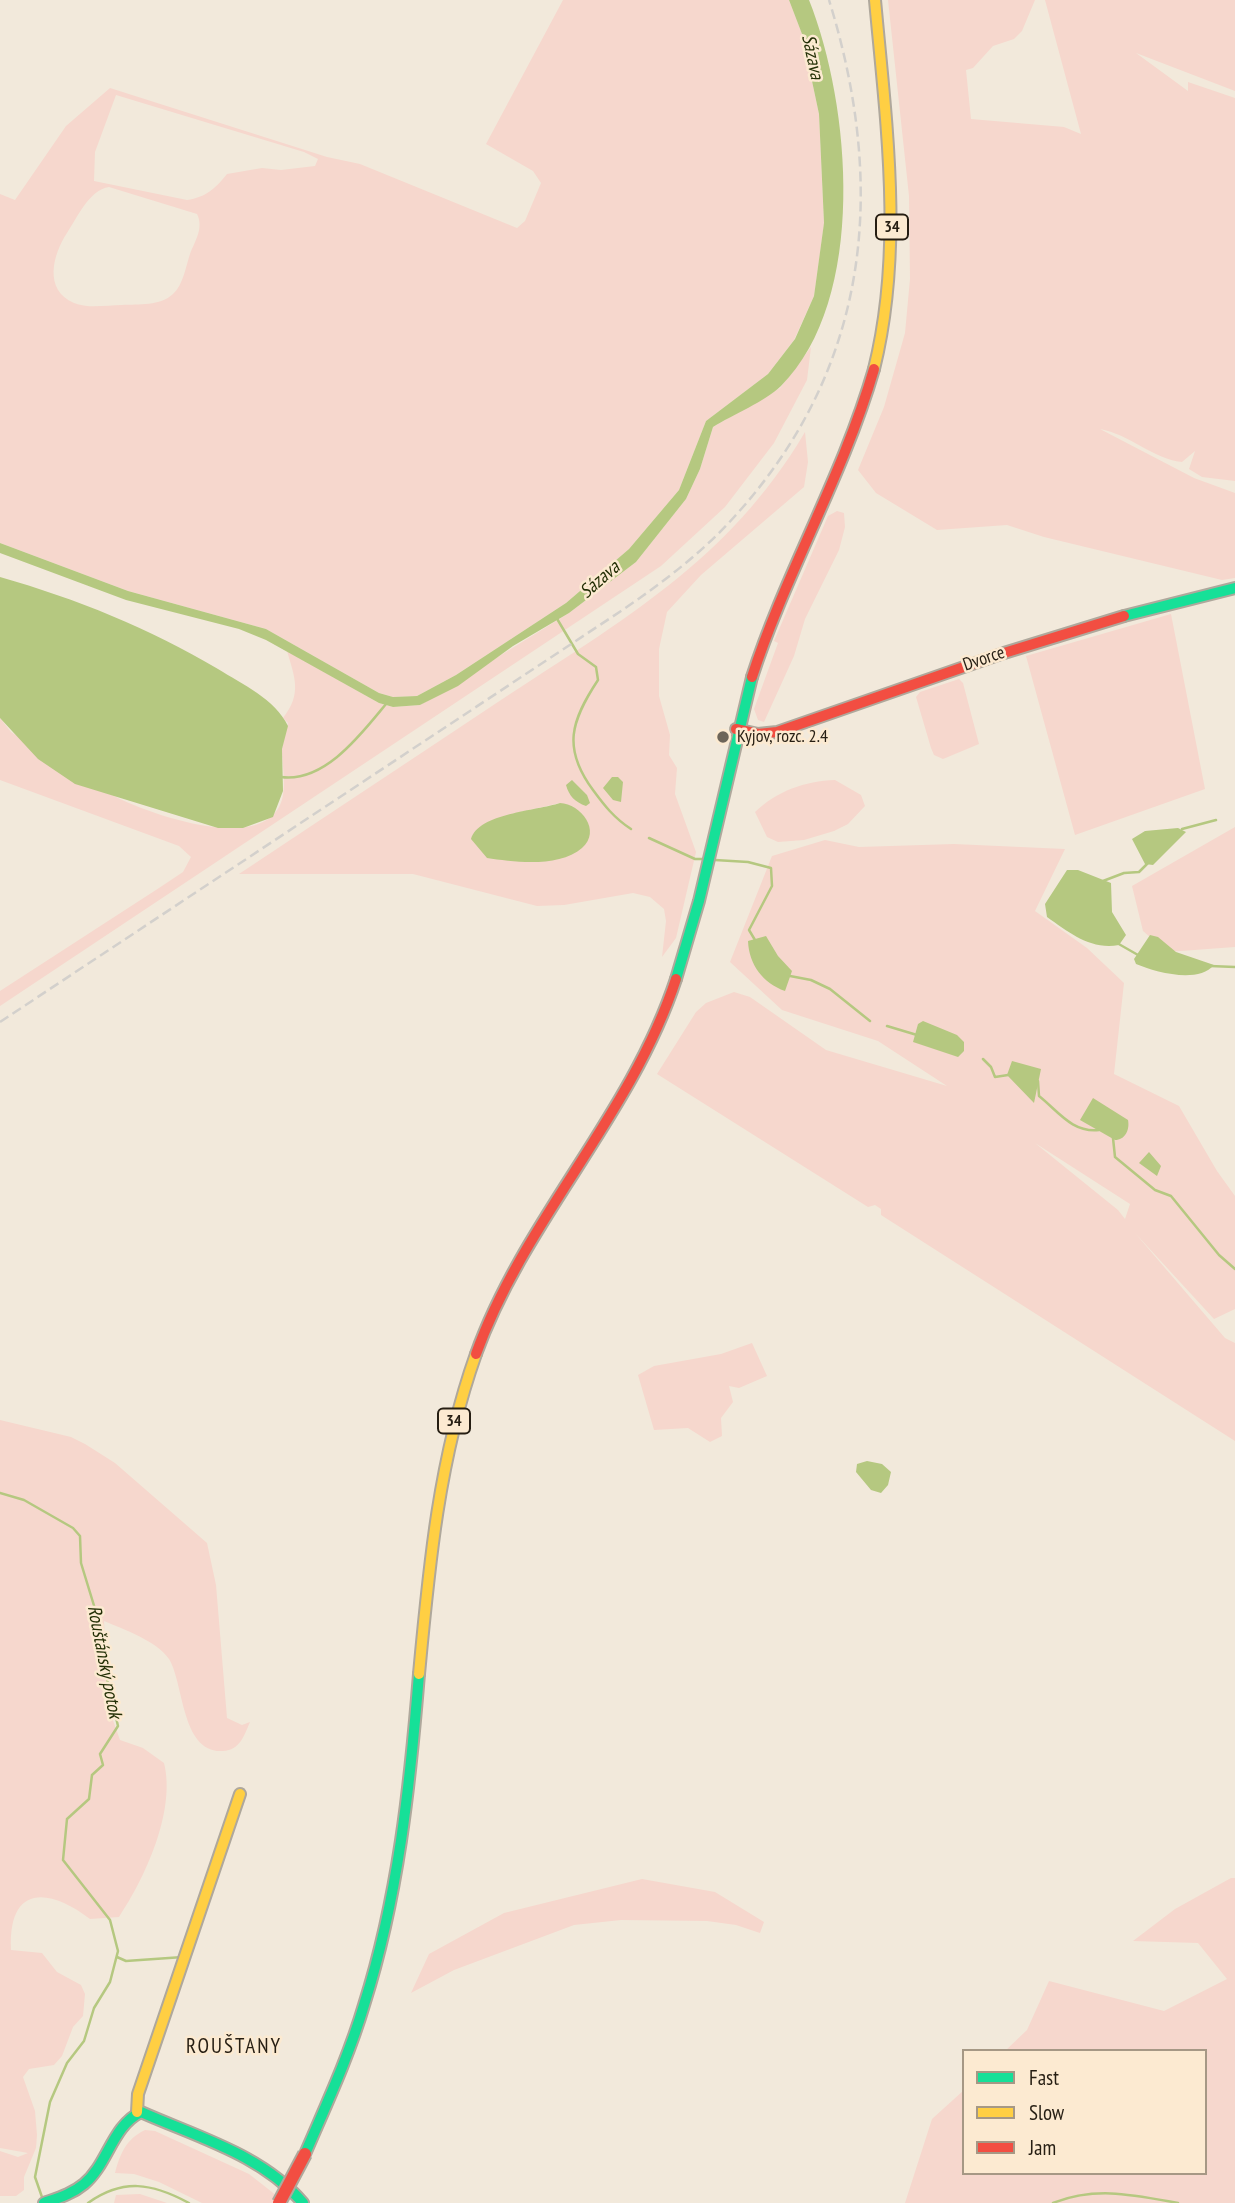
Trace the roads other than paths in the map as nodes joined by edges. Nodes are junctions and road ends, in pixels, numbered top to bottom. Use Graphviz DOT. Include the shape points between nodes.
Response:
graph roads {
  1 [pos="875,0"];
  2 [pos="1235,588"];
  3 [pos="736,729"];
  4 [pos="240,1794"];
  5 [pos="137,2112"];
  6 [pos="44,2203"];
  7 [pos="279,2203"];
  8 [pos="303,2203"];
  1 -- 3 [label="main road, 34" via="889,137 892,255 882,336 847,449 765,638"];
  2 -- 3 [label="main road, Dvorce" via="1047,637 777,732"];
  3 -- 7 [label="main road, 34, bridge" via="701,892 672,992 640,1062 513,1273 465,1382 435,1513 410,1772 381,1945 352,2040 305,2154"];
  4 -- 5 [label="main road" via="138,2094"];
  5 -- 6 [label="main road" via="125,2120 92,2179 68,2197"];
  5 -- 8 [label="main road" via="254,2162 286,2183"];
}
